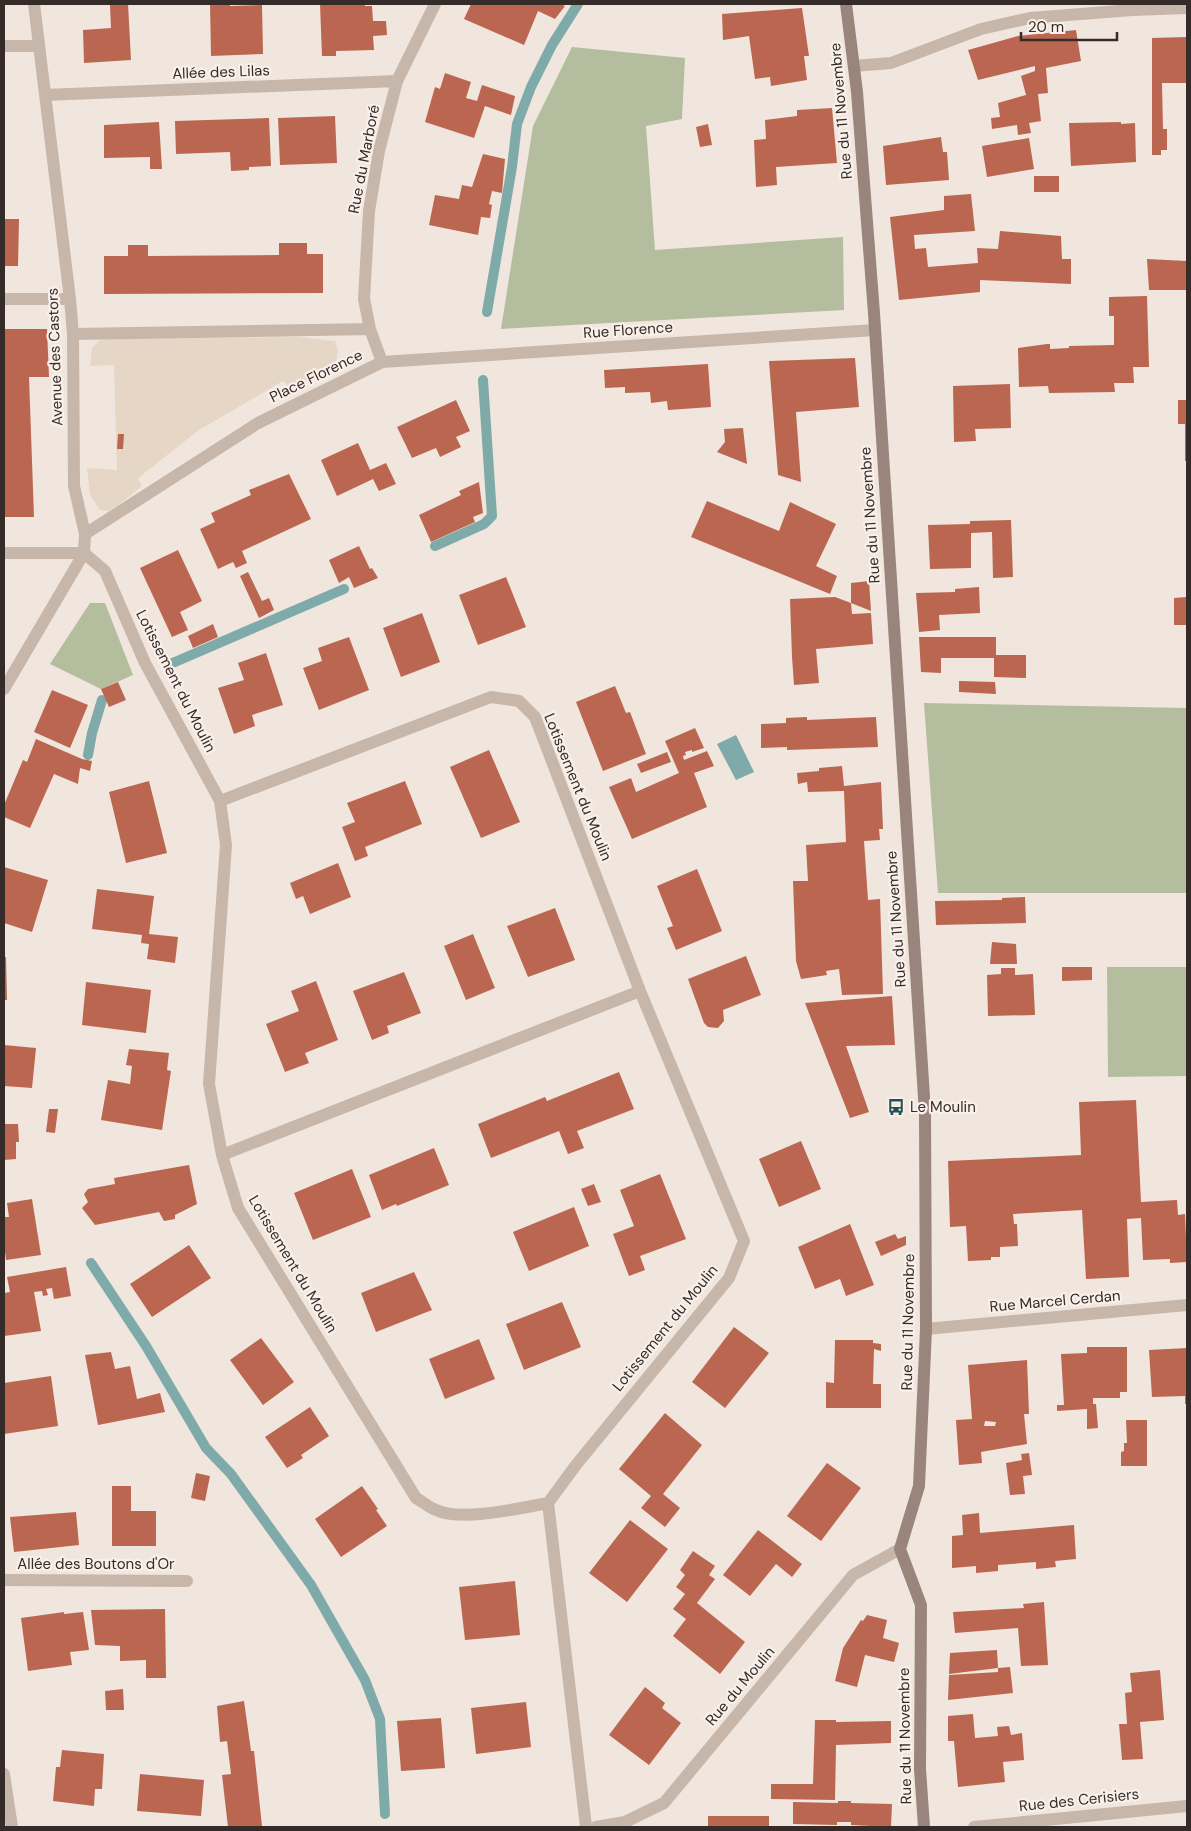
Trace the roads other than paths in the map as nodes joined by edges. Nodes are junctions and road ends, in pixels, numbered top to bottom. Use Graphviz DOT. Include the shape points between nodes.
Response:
graph roads {
  1 [pos="34,4"];
  2 [pos="435,4"];
  3 [pos="846,4"];
  4 [pos="1187,8"];
  5 [pos="4,46"];
  6 [pos="39,46"];
  7 [pos="854,66"];
  8 [pos="397,81"];
  9 [pos="45,96"];
  10 [pos="70,298"];
  11 [pos="4,299"];
  12 [pos="370,329"];
  13 [pos="875,330"];
  14 [pos="73,334"];
  15 [pos="382,362"];
  16 [pos="85,534"];
  17 [pos="4,553"];
  18 [pos="84,553"];
  19 [pos="4,689"];
  20 [pos="220,801"];
  21 [pos="640,992"];
  22 [pos="222,1155"];
  23 [pos="1187,1304"];
  24 [pos="926,1329"];
  25 [pos="548,1503"];
  26 [pos="900,1549"];
  27 [pos="4,1580"];
  28 [pos="187,1581"];
  29 [pos="4,1774"];
  30 [pos="1187,1806"];
  31 [pos="12,1827"];
  32 [pos="586,1827"];
  33 [pos="596,1827"];
  34 [pos="924,1827"];
  35 [pos="974,1827"];
  1 -- 6 [label="street, Avenue des Castors"];
  2 -- 8 [label="street, Rue du Marboré"];
  3 -- 7 [label="street, Rue du 11 Novembre"];
  4 -- 7 [label="street" via="1030,18 981,29 891,63"];
  5 -- 6 [label="street"];
  6 -- 9 [label="street, Avenue des Castors"];
  7 -- 13 [label="street, Rue du 11 Novembre"];
  8 -- 9 [label="street, Allée des Lilas"];
  8 -- 12 [label="street, Rue du Marboré" via="369,211 364,298"];
  9 -- 10 [label="street, Avenue des Castors"];
  10 -- 11 [label="street"];
  10 -- 14 [label="street, Avenue des Castors"];
  12 -- 14 [label="street, Place Florence"];
  12 -- 15 [label="street, Place Florence"];
  13 -- 15 [label="street, Rue Florence"];
  13 -- 24 [label="street, Rue du 11 Novembre" via="925,1113"];
  14 -- 16 [label="street, Avenue des Castors" via="74,486"];
  15 -- 16 [label="street, Place Florence" via="258,423"];
  16 -- 18 [label="street, Avenue des Castors"];
  17 -- 18 [label="street"];
  18 -- 19 [label="street, Avenue des Castors"];
  18 -- 20 [label="street, Lotissement du Moulin" via="105,571 145,663"];
  20 -- 21 [label="street, Lotissement du Moulin" via="491,697 519,701 535,717"];
  20 -- 22 [label="street, Lotissement du Moulin" via="226,845 209,1084"];
  21 -- 22 [label="street"];
  21 -- 25 [label="street, Lotissement du Moulin" via="744,1241 729,1278"];
  22 -- 25 [label="street, Lotissement du Moulin" via="238,1208 416,1498 438,1511 460,1514"];
  23 -- 24 [label="street, Rue Marcel Cerdan"];
  24 -- 26 [label="street, Rue du 11 Novembre" via="919,1486"];
  25 -- 32 [label="street"];
  26 -- 33 [label="street, Rue du Moulin" via="853,1575 664,1803 625,1822"];
  26 -- 34 [label="street, Rue du 11 Novembre" via="920,1605 920,1769"];
  27 -- 28 [label="street, Allée des Boutons d'Or"];
  29 -- 31 [label="street"];
  30 -- 35 [label="street, Rue des Cerisiers"];
}
